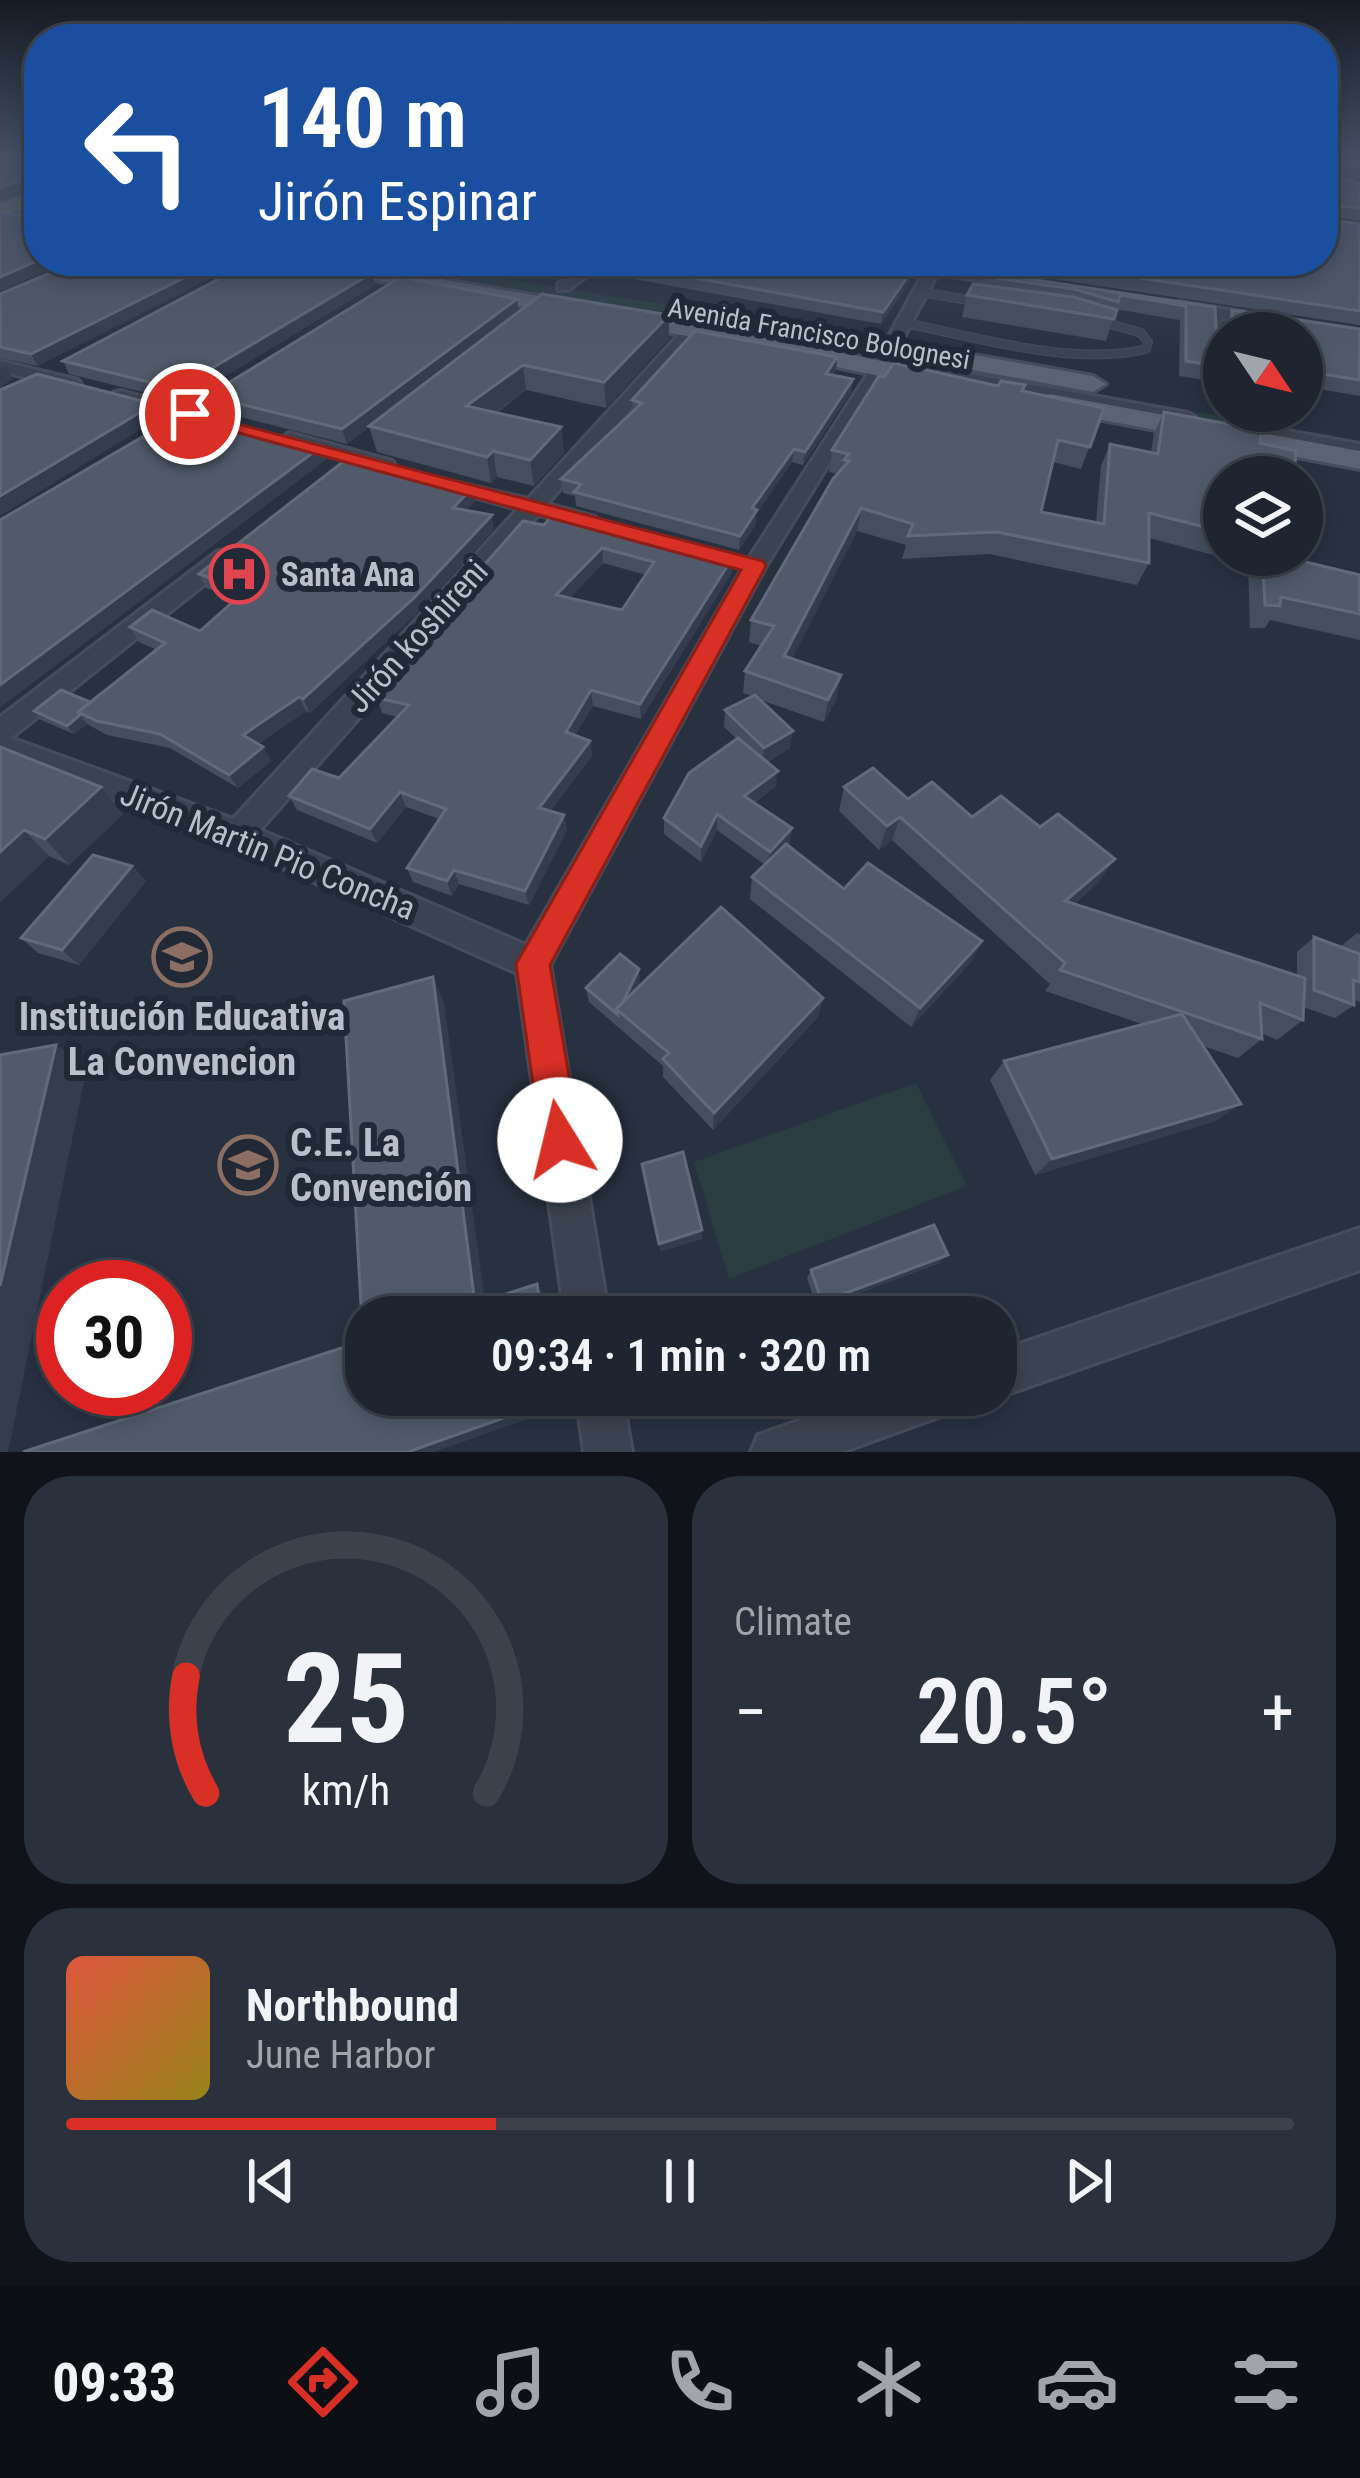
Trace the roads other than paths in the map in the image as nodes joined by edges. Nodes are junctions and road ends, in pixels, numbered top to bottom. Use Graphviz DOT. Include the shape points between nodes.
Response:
graph roads {
  1 [pos="406,276"];
  2 [pos="580,276"];
  3 [pos="929,276"];
  4 [pos="934,276"];
  5 [pos="949,276"];
  6 [pos="400,277"];
  7 [pos="1042,286"];
  8 [pos="990,303"];
  9 [pos="1151,303"];
  10 [pos="545,304"];
  11 [pos="1210,312"];
  12 [pos="1083,318"];
  13 [pos="692,330"];
  14 [pos="890,351"];
  15 [pos="0,366"];
  16 [pos="63,366"];
  17 [pos="43,376"];
  18 [pos="21,387"];
  19 [pos="210,402"];
  20 [pos="1203,403"];
  21 [pos="190,414"];
  22 [pos="231,424"];
  23 [pos="1323,424"];
  24 [pos="171,426"];
  25 [pos="1360,431"];
  26 [pos="272,435"];
  27 [pos="1360,448"];
  28 [pos="363,449"];
  29 [pos="1360,460"];
  30 [pos="399,469"];
  31 [pos="335,471"];
  32 [pos="421,476"];
  33 [pos="532,508"];
  34 [pos="599,526"];
  35 [pos="242,543"];
  36 [pos="0,732"];
  37 [pos="0,745"];
  38 [pos="238,834"];
  39 [pos="533,964"];
  40 [pos="1360,1249"];
  41 [pos="584,1296"];
  42 [pos="1017,1368"];
  43 [pos="602,1416"];
  44 [pos="879,1416"];
  45 [pos="608,1452"];
  46 [pos="775,1452"];
  1 -- 13 [label="street"];
  2 -- 10 [label="street"];
  3 -- 14 [label="street"];
  4 -- 8 [label="lane"];
  5 -- 7 [label="street"];
  6 -- 10 [label="main road, Avenida Francisco Bolognesi"];
  9 -- 11 [label="street"];
  10 -- 13 [label="main road, Avenida Francisco Bolognesi"];
  10 -- 14 [label="main road, Avenida Francisco Bolognesi"];
  12 -- 14 [label="lane" via="1141,334 1146,349"];
  13 -- 14 [label="main road, Avenida Francisco Bolognesi"];
  13 -- 33 [label="street, Jirón koshireni"];
  14 -- 20 [label="main road, Avenida Francisco Bolognesi"];
  14 -- 27 [label="street"];
  14 -- 29 [label="main road, Avenida Francisco Bolognesi"];
  14 -- 39 [label="street" via="744,563"];
  15 -- 17 [label="street"];
  16 -- 17 [label="street"];
  17 -- 18 [label="street"];
  17 -- 21 [label="street"];
  19 -- 21 [label="street"];
  21 -- 22 [label="street"];
  21 -- 24 [label="street"];
  23 -- 25 [label="main road, Avenida Francisco Bolognesi"];
  26 -- 28 [label="street"];
  28 -- 30 [label="street"];
  28 -- 31 [label="street"];
  32 -- 33 [label="street"];
  33 -- 34 [label="street"];
  33 -- 38 [label="street, Jirón koshireni"];
  35 -- 36 [label="street"];
  37 -- 38 [label="street, Jirón Martin Pio Concha"];
  38 -- 39 [label="street, Jirón Martin Pio Concha"];
  39 -- 41 [label="street"];
  40 -- 42 [label="street"];
  43 -- 45 [label="street"];
  44 -- 46 [label="street"];
}
